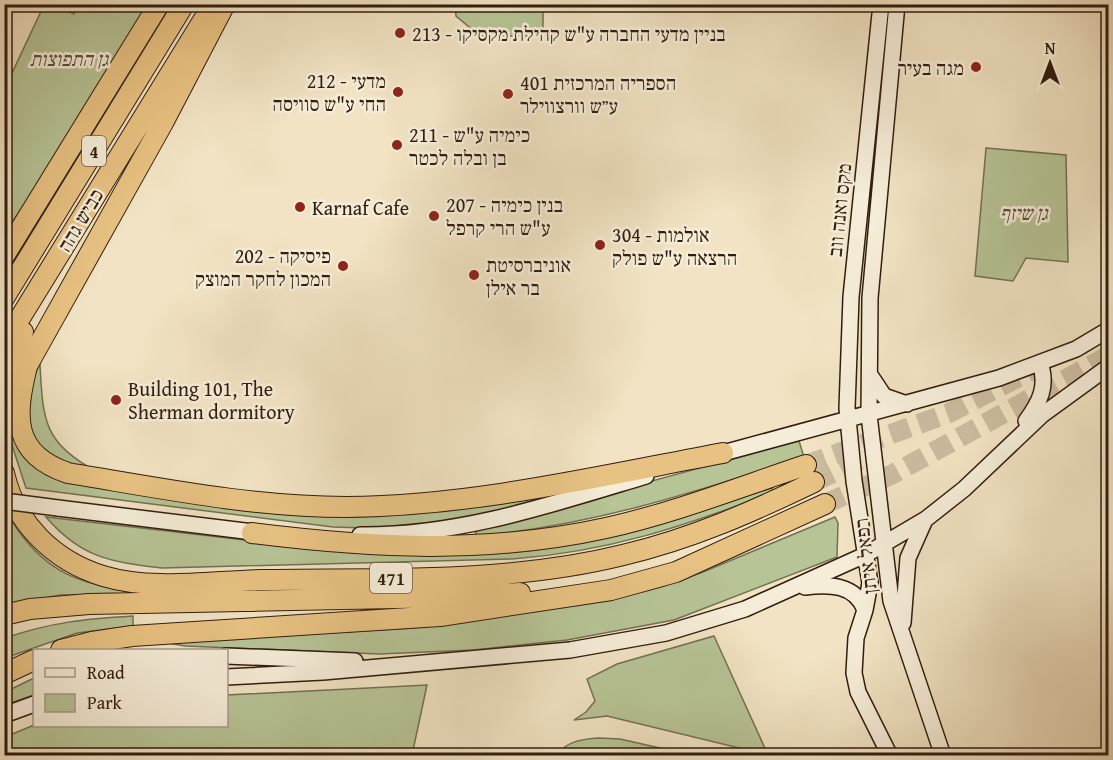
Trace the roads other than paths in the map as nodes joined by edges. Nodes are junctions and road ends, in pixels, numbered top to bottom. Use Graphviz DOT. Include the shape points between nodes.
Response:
graph roads {
  1 [pos="159,4"];
  2 [pos="184,4"];
  3 [pos="213,4"];
  4 [pos="225,4"];
  5 [pos="881,4"];
  6 [pos="897,4"];
  7 [pos="49,182"];
  8 [pos="81,217"];
  9 [pos="4,244"];
  10 [pos="4,256"];
  11 [pos="4,298"];
  12 [pos="1108,330"];
  13 [pos="4,344"];
  14 [pos="1040,363"];
  15 [pos="27,366"];
  16 [pos="1108,367"];
  17 [pos="4,368"];
  18 [pos="868,369"];
  19 [pos="908,405"];
  20 [pos="870,415"];
  21 [pos="848,420"];
  22 [pos="4,428"];
  23 [pos="1008,445"];
  24 [pos="723,453"];
  25 [pos="4,473"];
  26 [pos="4,501"];
  27 [pos="825,504"];
  28 [pos="926,519"];
  29 [pos="860,522"];
  30 [pos="252,533"];
  31 [pos="743,542"];
  32 [pos="886,544"];
  33 [pos="865,555"];
  34 [pos="788,591"];
  35 [pos="865,610"];
  36 [pos="4,615"];
  37 [pos="903,629"];
  38 [pos="68,649"];
  39 [pos="228,656"];
  40 [pos="478,658"];
  41 [pos="33,660"];
  42 [pos="33,669"];
  43 [pos="4,674"];
  44 [pos="228,677"];
  45 [pos="4,681"];
  46 [pos="33,704"];
  47 [pos="4,715"];
  48 [pos="890,756"];
  49 [pos="943,756"];
  1 -- 7 [label="highway"];
  2 -- 11 [label="highway, כביש גהה / 4"];
  3 -- 8 [label="highway, כביש גהה / 4"];
  4 -- 15 [label="highway"];
  5 -- 21 [label="main road, מקס ואנה ווב" via="851,297"];
  6 -- 18 [label="main road, מקס ואנה ווב" via="870,287"];
  7 -- 9 [label="highway"];
  7 -- 10 [label="highway"];
  8 -- 13 [label="highway, כביש גהה / 4"];
  8 -- 17 [label="highway"];
  12 -- 14 [label="main road" via="1076,349"];
  14 -- 19 [label="main road"];
  14 -- 23 [label="main road" via="1044,385 1041,397"];
  15 -- 22 [label="highway"];
  15 -- 24 [label="highway" via="20,400 21,433 34,454 48,465 68,473 246,501 318,506 406,504 585,479"];
  16 -- 23 [label="main road" via="1064,397"];
  18 -- 19 [label="main road" via="881,394"];
  18 -- 20 [label="main road, מקס ואנה ווב"];
  19 -- 20 [label="main road"];
  20 -- 21 [label="main road"];
  20 -- 32 [label="main road, רפאל איתן"];
  21 -- 24 [label="main road"];
  21 -- 29 [label="main road, רפאל איתן"];
  23 -- 28 [label="main road" via="964,489"];
  24 -- 30 [label="main road" via="525,512 442,530 363,535"];
  25 -- 30 [label="highway, 471" via="23,518 53,551 104,576 156,582 457,576 589,562 650,549 754,511 810,474 607,528 502,544 389,547"];
  26 -- 30 [label="main road, bridge"];
  27 -- 31 [label="highway, 471"];
  28 -- 32 [label="main road"];
  28 -- 37 [label="main road" via="908,558"];
  29 -- 32 [label="main road"];
  29 -- 33 [label="main road, רפאל איתן"];
  31 -- 36 [label="highway, 471" via="624,577 521,593 89,604"];
  31 -- 38 [label="highway" via="639,584 564,598 440,616 132,636"];
  32 -- 33 [label="main road"];
  32 -- 37 [label="main road, רפאל איתן" via="888,587"];
  33 -- 34 [label="main road"];
  33 -- 35 [label="main road, רפאל איתן" via="870,583"];
  34 -- 35 [label="main road" via="822,585 843,588 860,598"];
  34 -- 40 [label="main road" via="729,615 657,635 570,650"];
  35 -- 48 [label="main road, רפאל איתן" via="856,638 854,673 858,692"];
  37 -- 49 [label="main road, רפאל איתן"];
  39 -- 40 [label="main road" via="374,661"];
  40 -- 44 [label="main road"];
  41 -- 43 [label="highway"];
  42 -- 45 [label="main road"];
  46 -- 47 [label="main road"];
}
